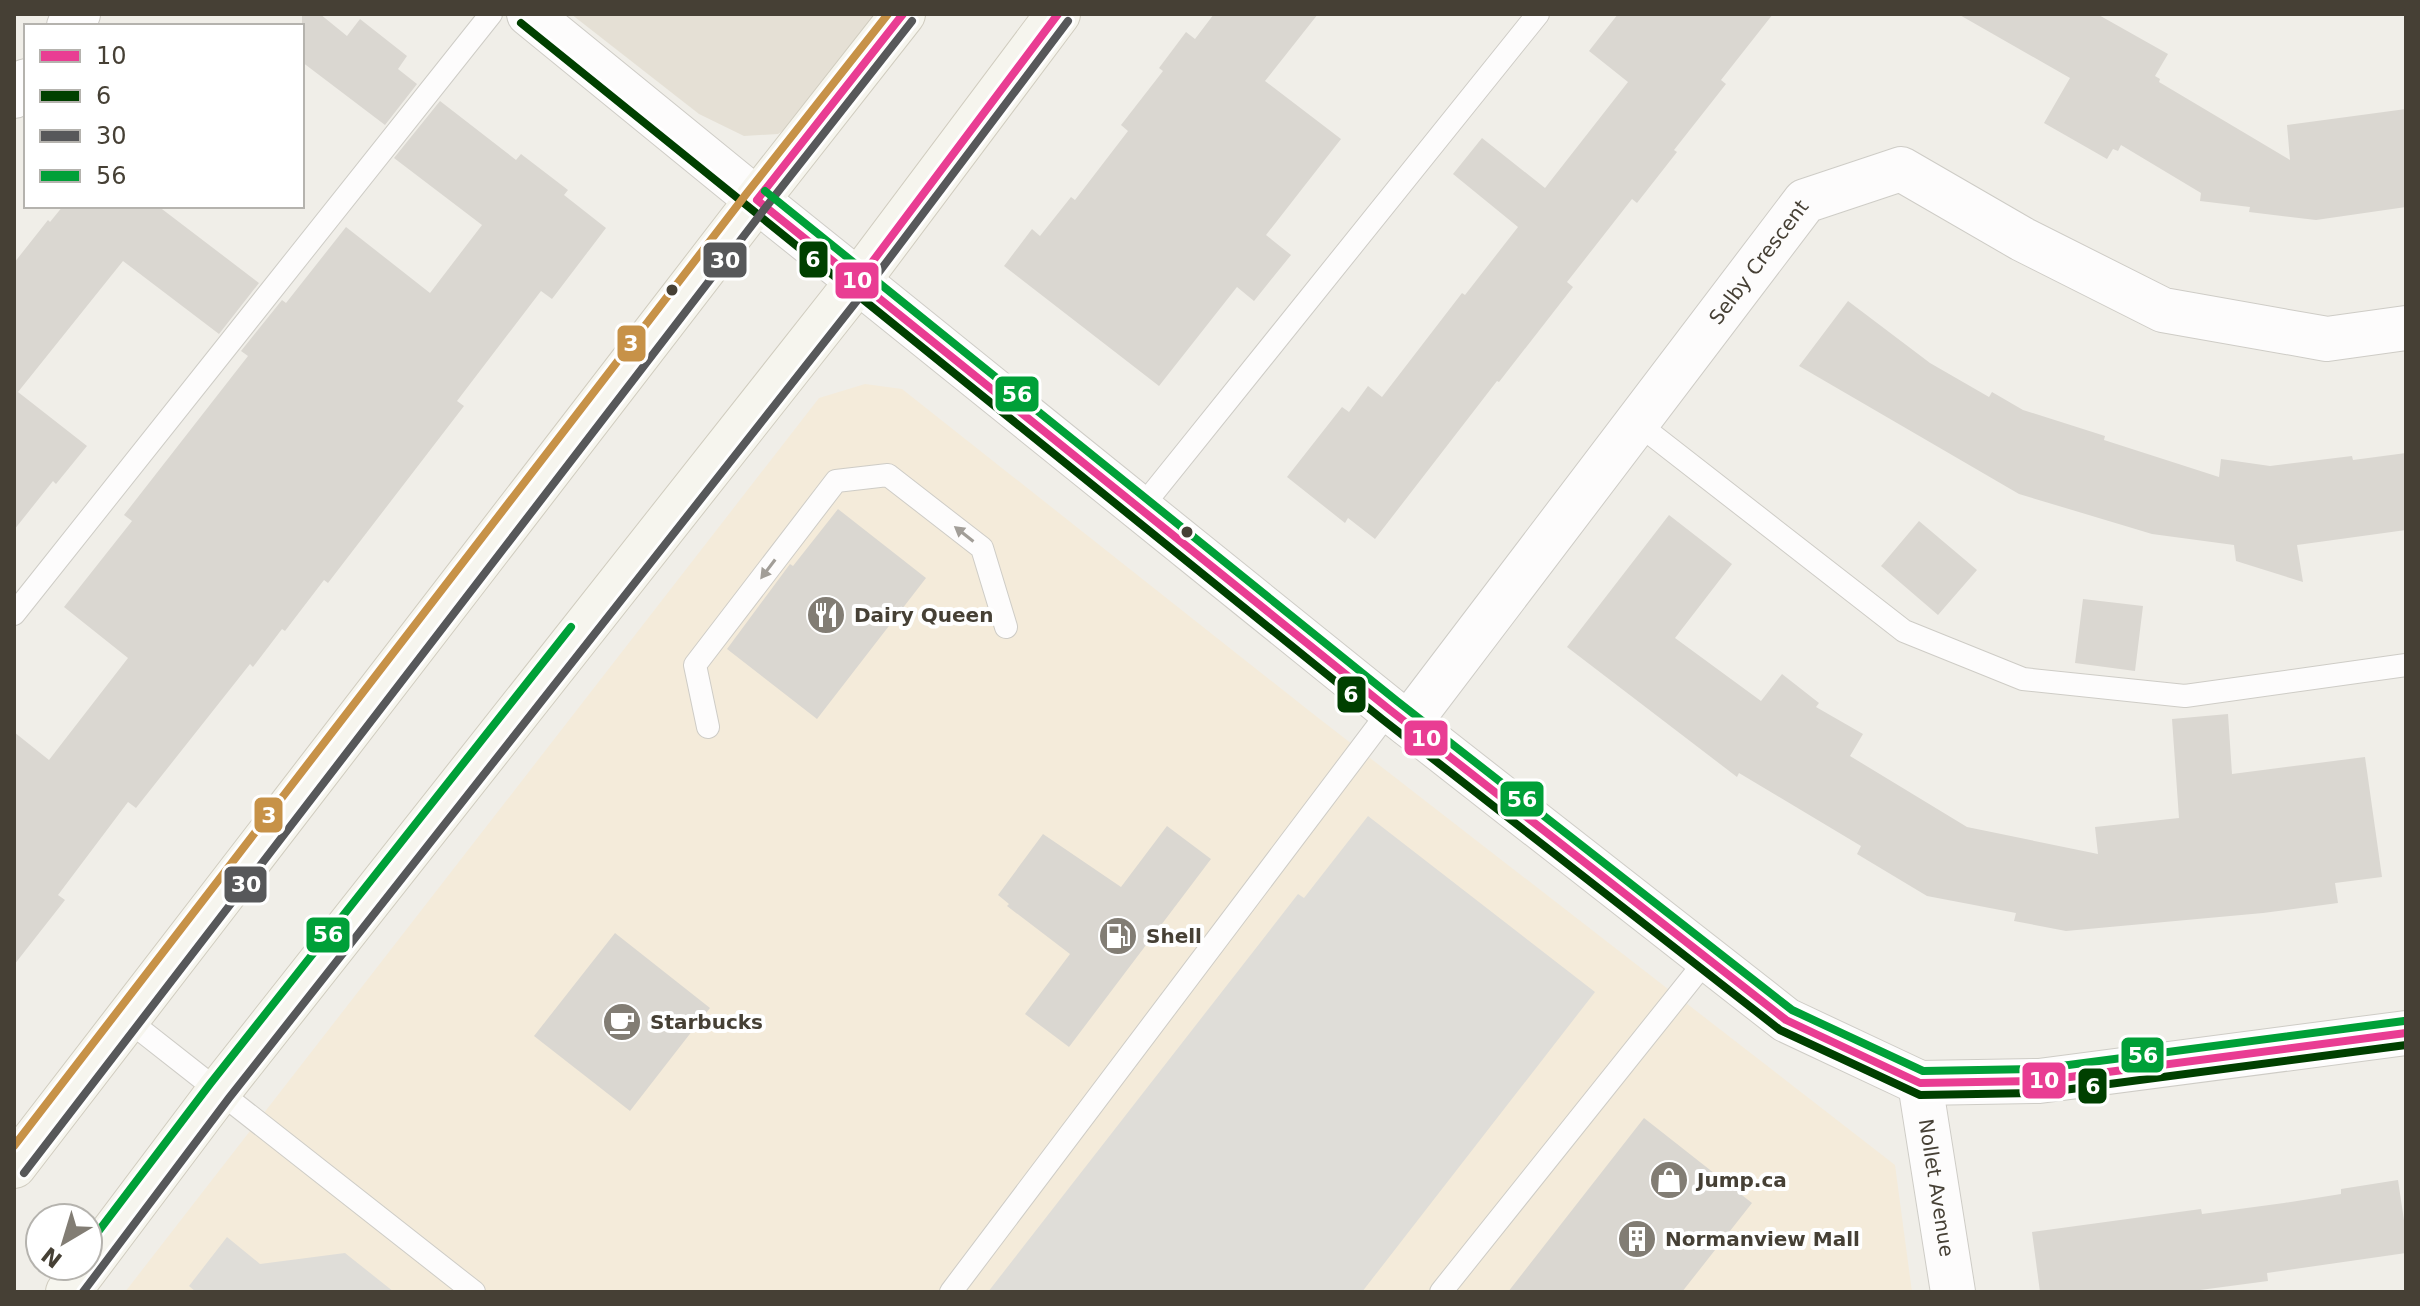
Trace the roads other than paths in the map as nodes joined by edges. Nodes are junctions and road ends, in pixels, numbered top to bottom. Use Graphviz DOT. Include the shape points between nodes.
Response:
graph roads {
  1 [pos="491,14"];
  2 [pos="529,14"];
  3 [pos="903,14"];
  4 [pos="1058,14"];
  5 [pos="1538,14"];
  6 [pos="757,200"];
  7 [pos="858,281"];
  8 [pos="2406,328"];
  9 [pos="1637,423"];
  10 [pos="1141,508"];
  11 [pos="14,614"];
  12 [pos="1006,627"];
  13 [pos="2406,665"];
  14 [pos="1399,717"];
  15 [pos="708,727"];
  16 [pos="1708,958"];
  17 [pos="128,1020"];
  18 [pos="2406,1033"];
  19 [pos="1920,1083"];
  20 [pos="219,1091"];
  21 [pos="14,1166"];
  22 [pos="68,1292"];
  23 [pos="474,1292"];
  24 [pos="951,1292"];
  25 [pos="1441,1292"];
  26 [pos="1953,1292"];
  1 -- 11 [label="lane"];
  2 -- 6 [label="street"];
  3 -- 6 [label="main road"];
  4 -- 7 [label="main road"];
  5 -- 10 [label="lane"];
  6 -- 7 [label="street"];
  6 -- 17 [label="main road"];
  7 -- 10 [label="street"];
  7 -- 20 [label="main road"];
  8 -- 9 [label="street, Selby Crescent" via="2327,339 2163,310 2022,239 1901,169 1805,201"];
  9 -- 13 [label="lane" via="1904,631 2023,679 2185,696"];
  9 -- 14 [label="street, Selby Crescent"];
  10 -- 14 [label="street"];
  12 -- 15 [label="lane, one-way" via="982,548 888,475 836,481 695,665"];
  14 -- 16 [label="street"];
  14 -- 24 [label="lane"];
  16 -- 19 [label="street" via="1786,1020"];
  16 -- 25 [label="lane"];
  17 -- 20 [label="lane"];
  17 -- 21 [label="main road"];
  18 -- 19 [label="street" via="2039,1081"];
  19 -- 26 [label="street, Nollet Avenue"];
  20 -- 22 [label="main road"];
  20 -- 23 [label="lane"];
}
